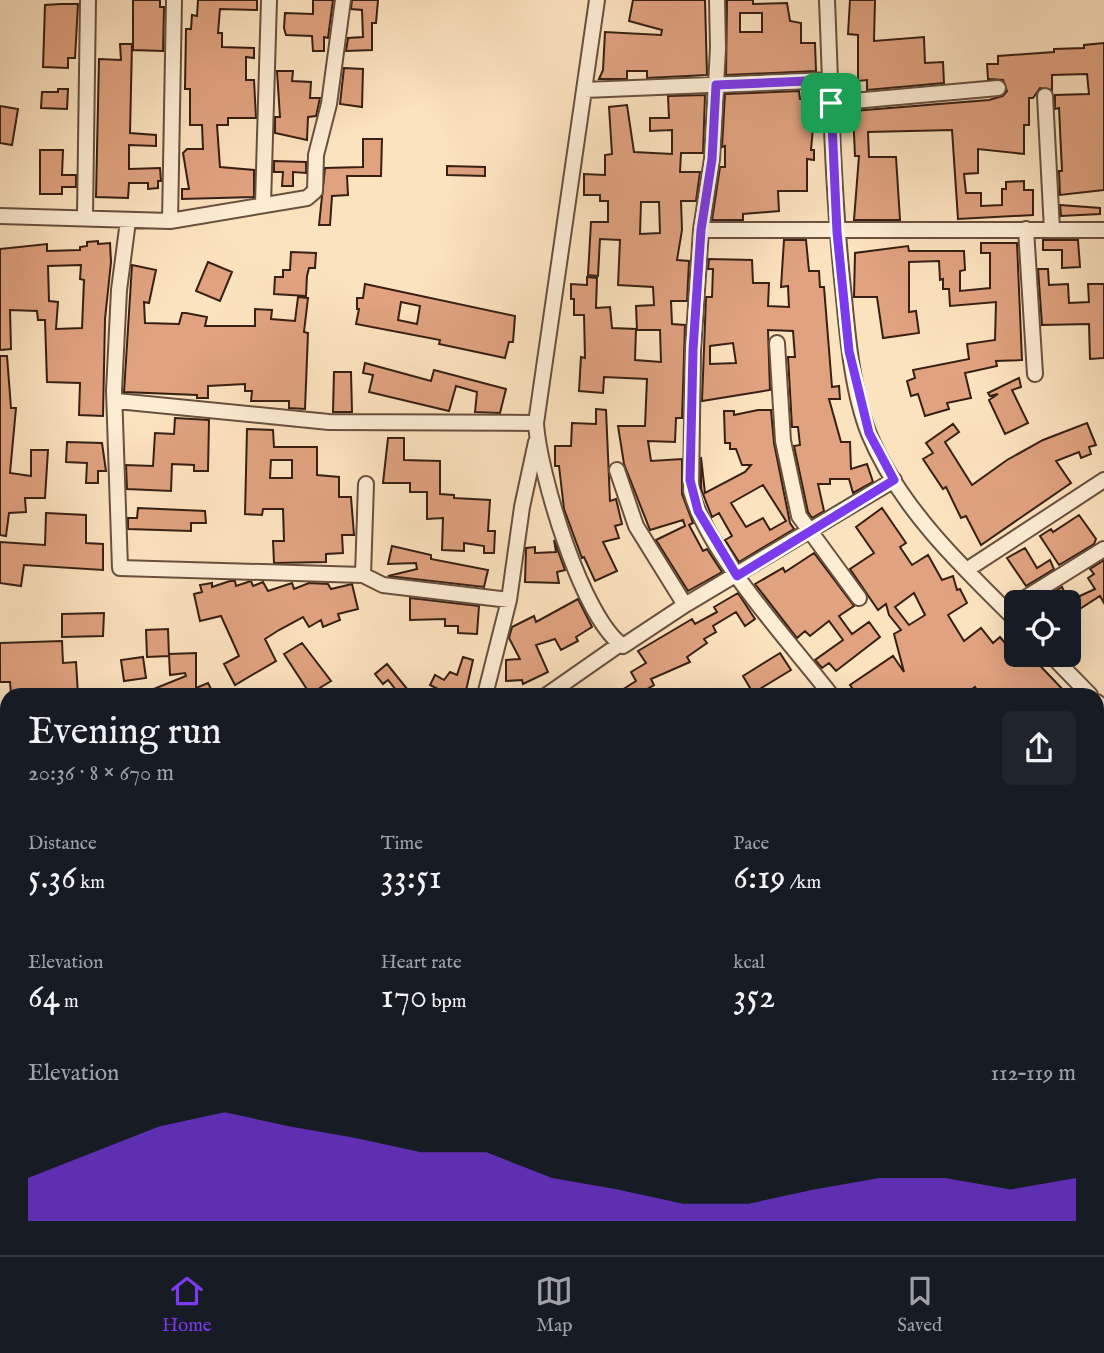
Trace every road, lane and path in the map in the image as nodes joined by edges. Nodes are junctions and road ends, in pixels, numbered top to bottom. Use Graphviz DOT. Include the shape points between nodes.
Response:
graph roads {
  1 [pos="88,0"];
  2 [pos="174,0"];
  3 [pos="269,0"];
  4 [pos="343,0"];
  5 [pos="597,0"];
  6 [pos="717,0"];
  7 [pos="827,0"];
  8 [pos="830,80"];
  9 [pos="716,85"];
  10 [pos="998,88"];
  11 [pos="584,90"];
  12 [pos="1045,96"];
  13 [pos="831,103"];
  14 [pos="263,204"];
  15 [pos="0,216"];
  16 [pos="85,216"];
  17 [pos="128,221"];
  18 [pos="170,221"];
  19 [pos="1026,229"];
  20 [pos="701,230"];
  21 [pos="1052,230"];
  22 [pos="1104,230"];
  23 [pos="837,232"];
  24 [pos="777,343"];
  25 [pos="1035,374"];
  26 [pos="117,401"];
  27 [pos="537,430"];
  28 [pos="617,470"];
  29 [pos="894,480"];
  30 [pos="1104,480"];
  31 [pos="366,484"];
  32 [pos="809,531"];
  33 [pos="1104,548"];
  34 [pos="968,569"];
  35 [pos="362,575"];
  36 [pos="737,576"];
  37 [pos="1038,590"];
  38 [pos="1004,597"];
  39 [pos="859,598"];
  40 [pos="509,600"];
  41 [pos="685,605"];
  42 [pos="620,644"];
  43 [pos="1063,667"];
  44 [pos="487,688"];
  45 [pos="557,688"];
  46 [pos="825,688"];
  47 [pos="1083,688"];
  1 -- 16 [label="street"];
  2 -- 18 [label="street"];
  3 -- 14 [label="street"];
  4 -- 14 [label="street" via="329,104 316,155 315,191 307,198"];
  5 -- 11 [label="street"];
  6 -- 9 [label="street"];
  7 -- 8 [label="street"];
  8 -- 9 [label="street"];
  8 -- 13 [label="street"];
  9 -- 11 [label="street"];
  9 -- 20 [label="street" via="712,159"];
  10 -- 13 [label="street"];
  11 -- 27 [label="street"];
  12 -- 21 [label="street"];
  13 -- 23 [label="street"];
  14 -- 18 [label="street"];
  15 -- 16 [label="street"];
  16 -- 17 [label="street"];
  17 -- 18 [label="street"];
  17 -- 26 [label="street" via="119,290"];
  19 -- 21 [label="street"];
  19 -- 23 [label="street"];
  19 -- 25 [label="street"];
  20 -- 23 [label="street"];
  20 -- 36 [label="street" via="691,491"];
  21 -- 22 [label="street"];
  23 -- 29 [label="street" via="852,362 869,433"];
  24 -- 32 [label="street" via="783,441 799,516"];
  26 -- 27 [label="street" via="329,422"];
  26 -- 35 [label="street" via="120,568"];
  27 -- 40 [label="street"];
  27 -- 42 [label="street" via="568,556 581,585"];
  28 -- 41 [label="street" via="636,526"];
  29 -- 32 [label="street"];
  29 -- 34 [label="street" via="929,530"];
  30 -- 34 [label="street"];
  31 -- 35 [label="street"];
  32 -- 36 [label="street"];
  32 -- 39 [label="street"];
  33 -- 37 [label="street"];
  34 -- 38 [label="street"];
  35 -- 40 [label="street" via="383,585"];
  36 -- 41 [label="street"];
  36 -- 46 [label="street"];
  40 -- 44 [label="street"];
  41 -- 42 [label="street" via="624,646"];
  42 -- 45 [label="street"];
  43 -- 47 [label="street"];
}
